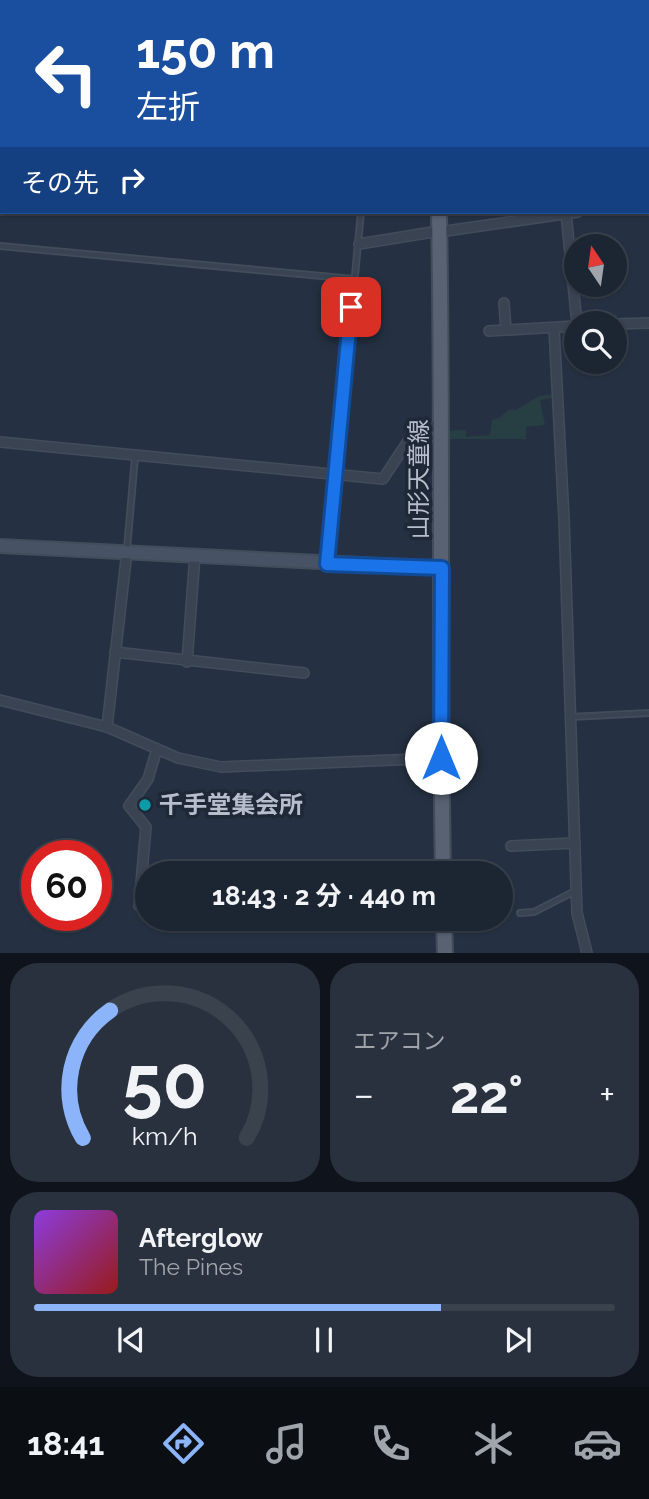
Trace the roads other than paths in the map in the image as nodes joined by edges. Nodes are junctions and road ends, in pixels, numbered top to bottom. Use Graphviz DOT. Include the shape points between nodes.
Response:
graph roads {
  1 [pos="361,214"];
  2 [pos="439,214"];
  3 [pos="559,214"];
  4 [pos="566,214"];
  5 [pos="439,232"];
  6 [pos="359,244"];
  7 [pos="0,246"];
  8 [pos="354,279"];
  9 [pos="504,303"];
  10 [pos="576,311"];
  11 [pos="649,323"];
  12 [pos="627,324"];
  13 [pos="564,327"];
  14 [pos="554,328"];
  15 [pos="506,330"];
  16 [pos="489,331"];
  17 [pos="442,422"];
  18 [pos="0,442"];
  19 [pos="135,456"];
  20 [pos="335,474"];
  21 [pos="0,546"];
  22 [pos="127,551"];
  23 [pos="195,555"];
  24 [pos="327,564"];
  25 [pos="442,568"];
  26 [pos="115,652"];
  27 [pos="187,662"];
  28 [pos="304,673"];
  29 [pos="0,700"];
  30 [pos="649,713"];
  31 [pos="570,717"];
  32 [pos="107,727"];
  33 [pos="157,749"];
  34 [pos="441,758"];
  35 [pos="575,843"];
  36 [pos="511,846"];
  37 [pos="143,861"];
  38 [pos="443,861"];
  39 [pos="577,890"];
  40 [pos="520,913"];
  41 [pos="444,931"];
  42 [pos="445,953"];
  43 [pos="587,953"];
  1 -- 6 [label="lane"];
  2 -- 5 [label="main road, 山形天童線"];
  3 -- 5 [label="street"];
  4 -- 10 [label="street"];
  5 -- 6 [label="street"];
  5 -- 17 [label="main road, 山形天童線"];
  6 -- 8 [label="lane"];
  7 -- 8 [label="lane"];
  8 -- 20 [label="lane"];
  9 -- 15 [label="street"];
  11 -- 12 [label="street"];
  13 -- 14 [label="street"];
  14 -- 15 [label="street"];
  14 -- 31 [label="street"];
  15 -- 16 [label="street"];
  17 -- 20 [label="street" via="420,438 410,439 383,480"];
  17 -- 25 [label="main road, 山形天童線"];
  18 -- 19 [label="street"];
  19 -- 20 [label="street"];
  19 -- 22 [label="lane"];
  20 -- 24 [label="lane"];
  21 -- 22 [label="street"];
  22 -- 23 [label="street"];
  22 -- 26 [label="street"];
  23 -- 24 [label="street"];
  23 -- 27 [label="street"];
  24 -- 25 [label="street"];
  25 -- 34 [label="main road, 山形天童線"];
  26 -- 27 [label="street"];
  26 -- 32 [label="street"];
  27 -- 28 [label="street"];
  29 -- 32 [label="street"];
  30 -- 31 [label="lane"];
  31 -- 35 [label="street"];
  32 -- 33 [label="street"];
  33 -- 34 [label="street" via="221,767"];
  33 -- 37 [label="street" via="148,779 129,806 146,827"];
  34 -- 38 [label="main road, 山形天童線"];
  35 -- 36 [label="street"];
  35 -- 39 [label="street"];
  39 -- 40 [label="lane" via="534,912"];
  39 -- 43 [label="street" via="577,913"];
  41 -- 42 [label="main road"];
}
